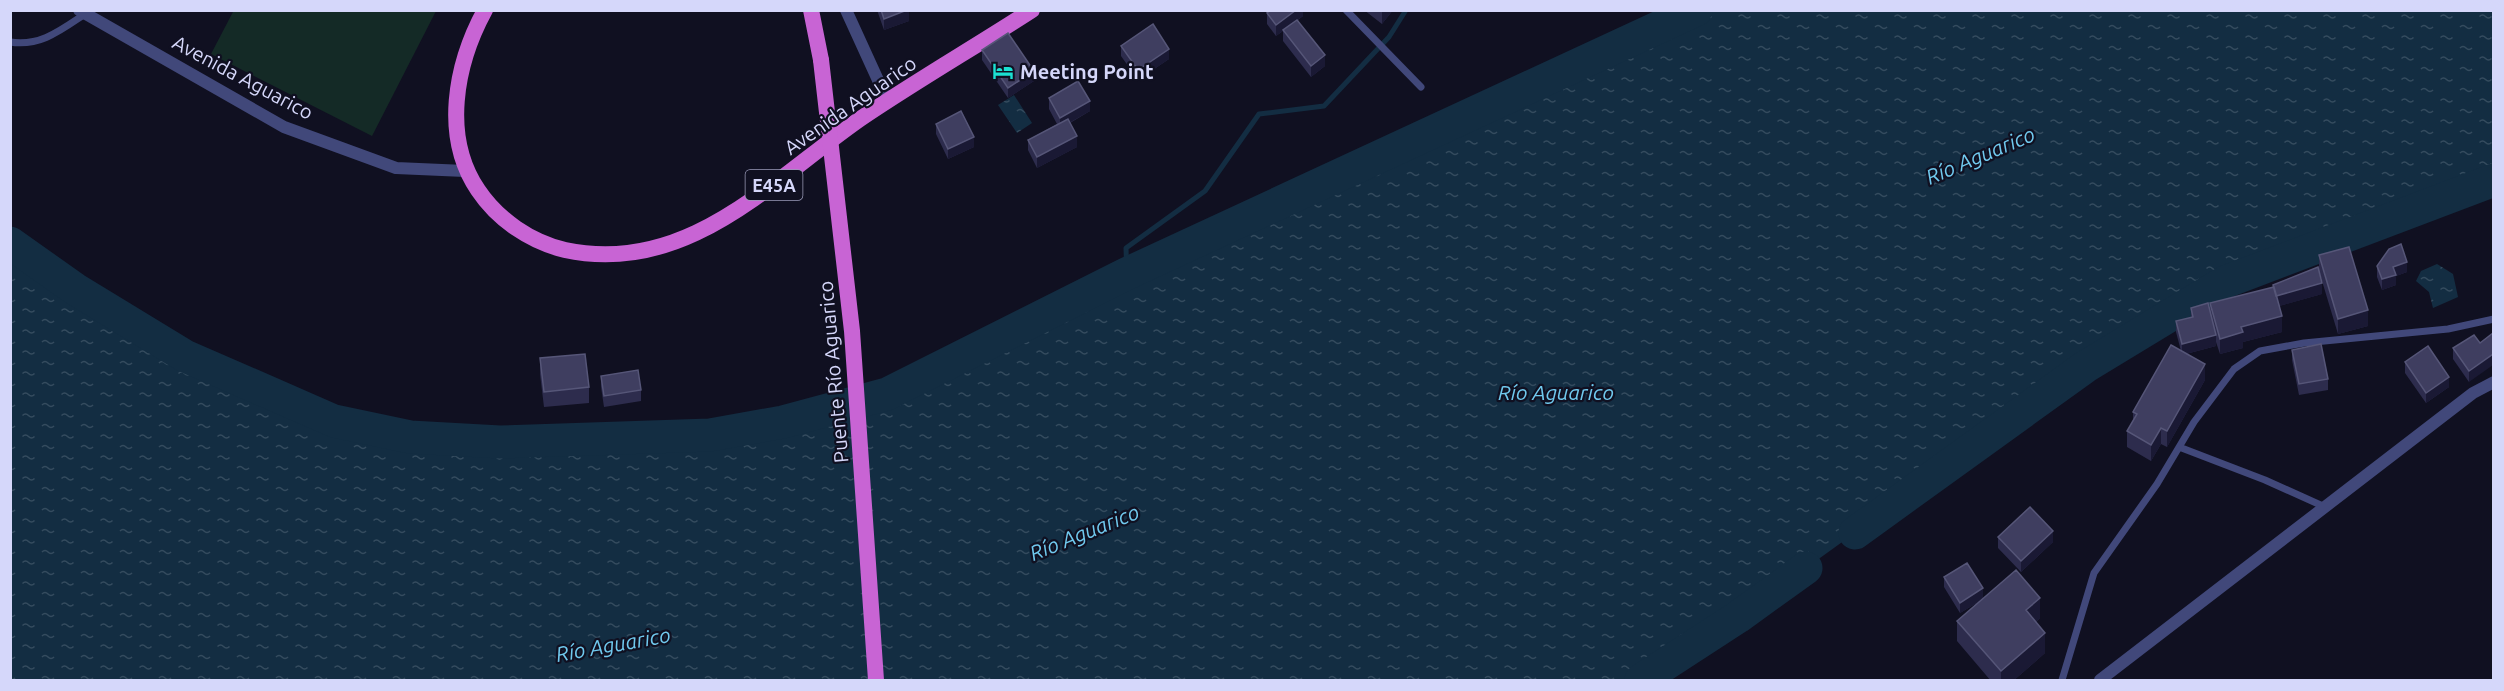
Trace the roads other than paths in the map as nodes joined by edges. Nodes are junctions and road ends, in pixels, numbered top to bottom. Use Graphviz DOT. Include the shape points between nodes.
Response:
graph roads {
  1 [pos="485,10"];
  2 [pos="811,10"];
  3 [pos="846,10"];
  4 [pos="1032,10"];
  5 [pos="1346,10"];
  6 [pos="84,12"];
  7 [pos="10,42"];
  8 [pos="1421,87"];
  9 [pos="888,102"];
  10 [pos="465,171"];
  11 [pos="2493,319"];
  12 [pos="2493,382"];
  13 [pos="2179,447"];
  14 [pos="2325,507"];
  15 [pos="876,681"];
  16 [pos="2062,681"];
  17 [pos="2100,681"];
  1 -- 10 [label="highway, E45A" via="468,51 457,104 457,142"];
  2 -- 15 [label="highway, Puente Río Aguarico, bridge" via="852,331"];
  3 -- 9 [label="street"];
  4 -- 9 [label="highway, Avenida Aguarico / E45A"];
  5 -- 8 [label="lane"];
  6 -- 7 [label="lane" via="48,39"];
  6 -- 10 [label="street, Avenida Aguarico" via="284,127 396,168"];
  9 -- 10 [label="highway, Avenida Aguarico / E45A" via="744,207 704,231 637,253 586,254 543,245 491,209"];
  11 -- 13 [label="lane" via="2448,329 2260,351 2234,369"];
  12 -- 14 [label="street" via="2473,393"];
  13 -- 14 [label="lane"];
  13 -- 16 [label="lane" via="2094,573"];
  14 -- 17 [label="street"];
}
